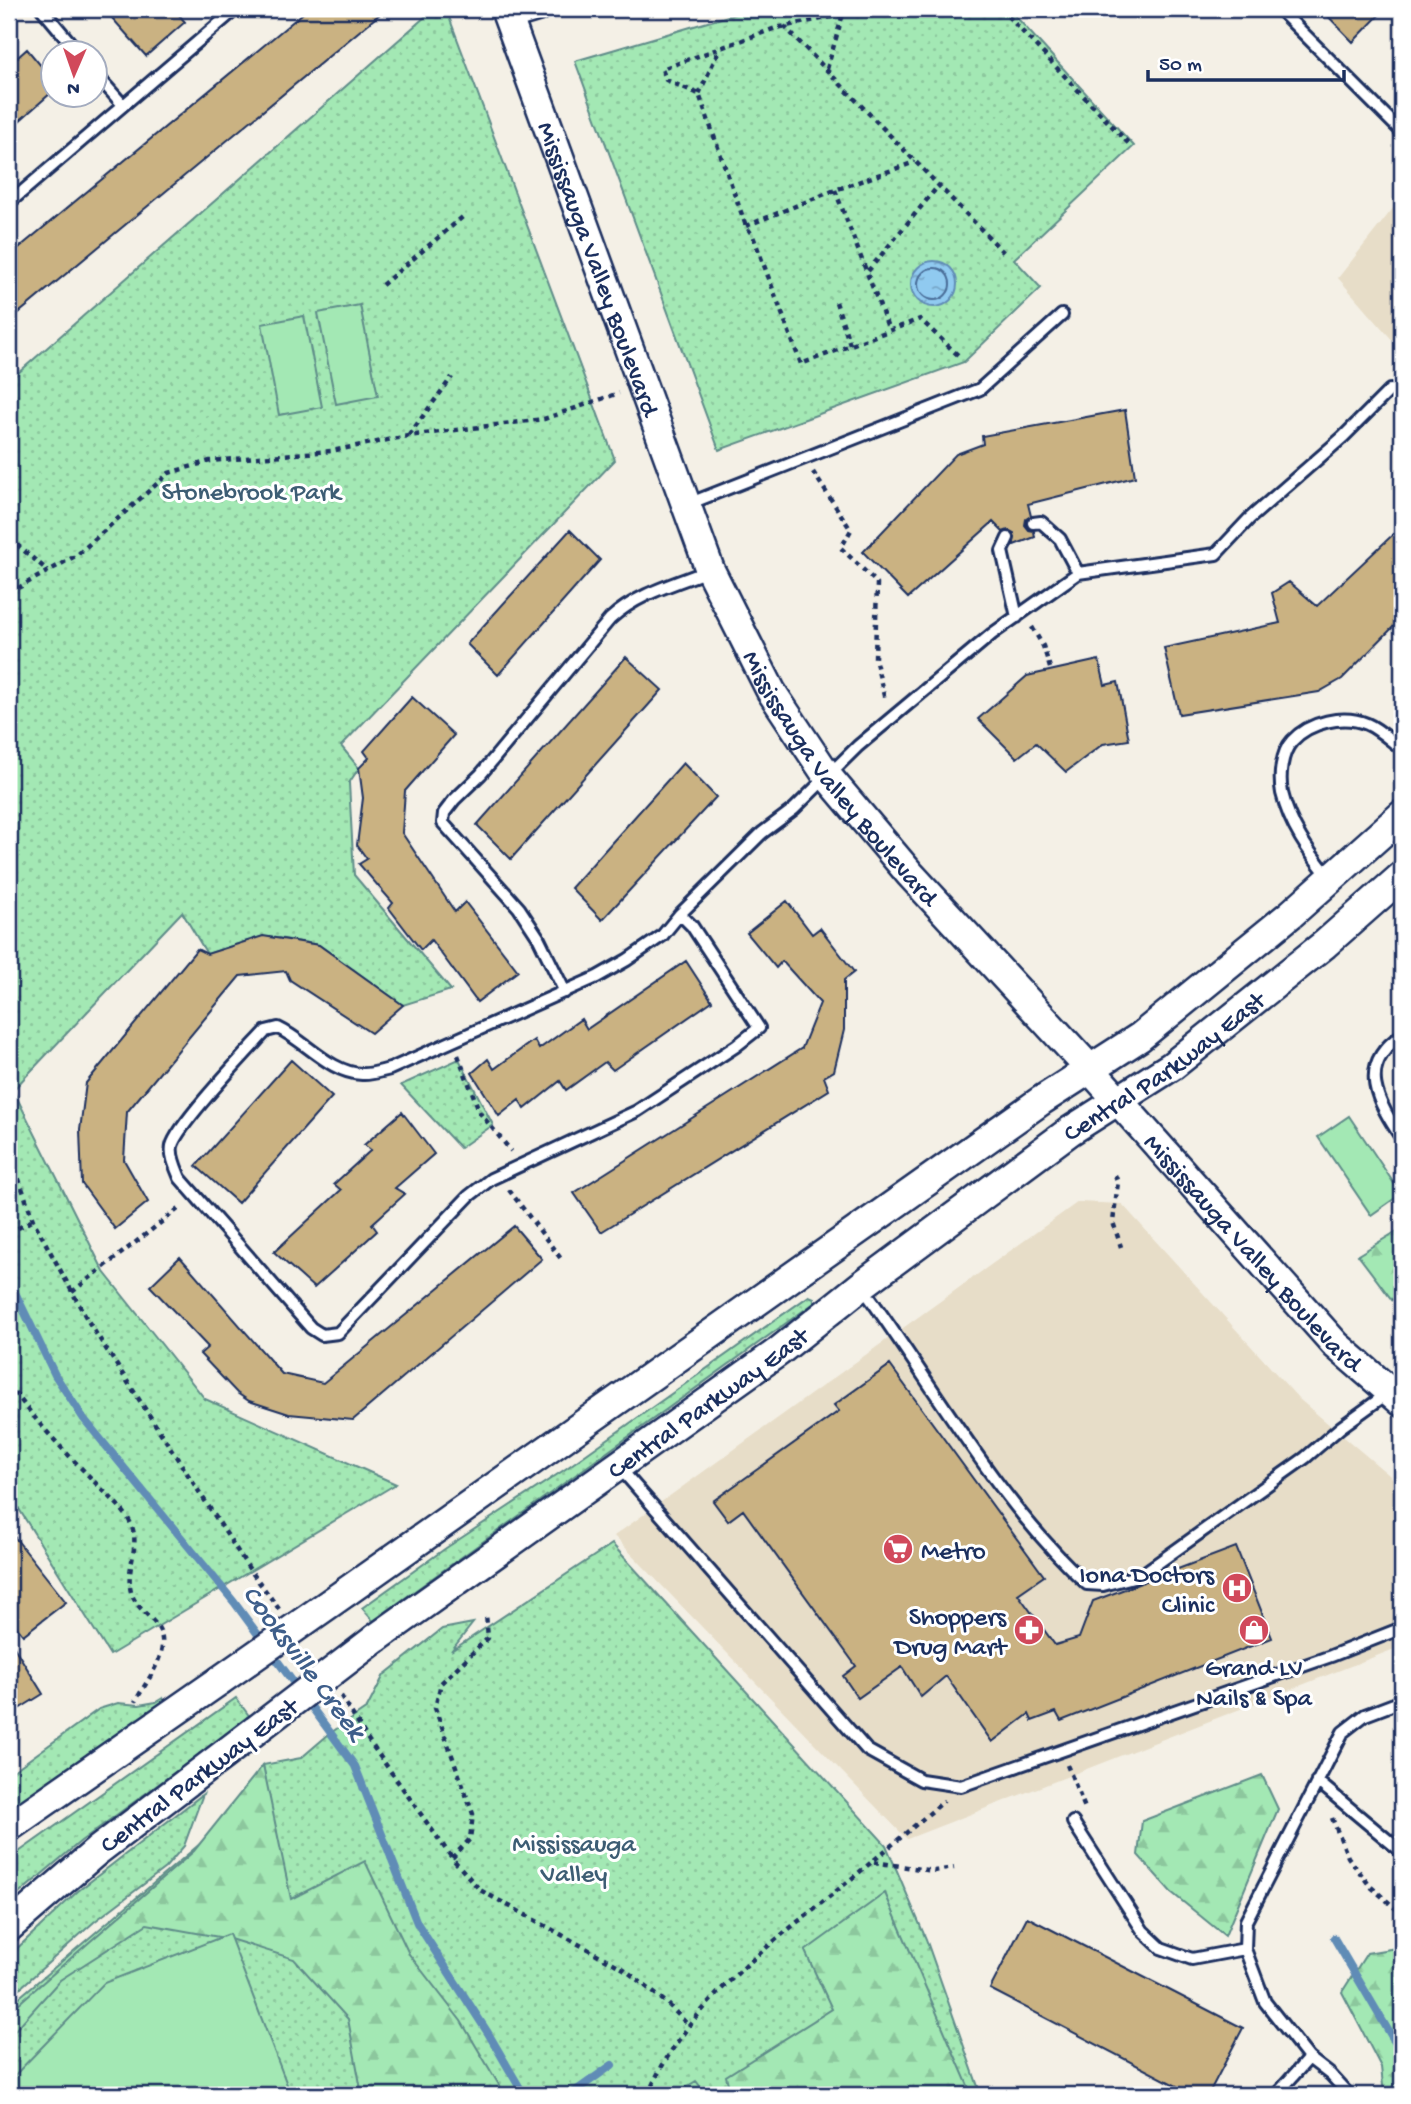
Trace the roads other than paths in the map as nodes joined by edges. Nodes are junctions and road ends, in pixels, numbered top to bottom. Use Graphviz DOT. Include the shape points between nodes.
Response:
graph roads {
  1 [pos="43,9"];
  2 [pos="236,9"];
  3 [pos="538,9"];
  4 [pos="1279,9"];
  5 [pos="506,13"];
  6 [pos="67,38"];
  7 [pos="108,88"];
  8 [pos="122,105"];
  9 [pos="1402,132"];
  10 [pos="9,203"];
  11 [pos="1062,315"];
  12 [pos="1390,390"];
  13 [pos="685,505"];
  14 [pos="1032,523"];
  15 [pos="1008,538"];
  16 [pos="710,570"];
  17 [pos="1078,573"];
  18 [pos="1020,614"];
  19 [pos="1402,749"];
  20 [pos="828,777"];
  21 [pos="1402,815"];
  22 [pos="1402,876"];
  23 [pos="1331,879"];
  24 [pos="680,914"];
  25 [pos="565,992"];
  26 [pos="1402,1035"];
  27 [pos="1090,1069"];
  28 [pos="1118,1101"];
  29 [pos="1402,1139"];
  30 [pos="862,1285"];
  31 [pos="1398,1392"];
  32 [pos="618,1466"];
  33 [pos="1402,1628"];
  34 [pos="1402,1701"];
  35 [pos="1317,1781"];
  36 [pos="1073,1822"];
  37 [pos="9,1827"];
  38 [pos="1402,1852"];
  39 [pos="9,1927"];
  40 [pos="1245,1949"];
  41 [pos="1309,2058"];
  42 [pos="1276,2095"];
  43 [pos="1349,2095"];
  1 -- 6 [label="lane"];
  2 -- 8 [label="lane"];
  3 -- 5 [label="street"];
  4 -- 9 [label="lane"];
  5 -- 13 [label="street, Mississauga Valley Boulevard"];
  7 -- 8 [label="lane"];
  8 -- 10 [label="lane"];
  11 -- 13 [label="lane" via="980,389"];
  12 -- 17 [label="lane" via="1216,554"];
  13 -- 16 [label="street, Mississauga Valley Boulevard"];
  14 -- 17 [label="lane" via="1041,522 1060,539"];
  15 -- 18 [label="lane" via="1002,551"];
  16 -- 20 [label="street, Mississauga Valley Boulevard" via="771,691"];
  16 -- 25 [label="lane" via="624,606 444,813 443,823 519,908"];
  17 -- 18 [label="lane"];
  18 -- 20 [label="lane" via="869,737"];
  19 -- 23 [label="lane" via="1368,724 1345,719 1314,725 1292,741 1282,759 1282,791 1300,841"];
  20 -- 24 [label="lane" via="762,833"];
  20 -- 27 [label="street, Mississauga Valley Boulevard" via="910,874"];
  21 -- 23 [label="street, Central Parkway East"];
  22 -- 28 [label="street, Central Parkway East" via="1238,1014"];
  23 -- 27 [label="street, Central Parkway East" via="1140,1037"];
  24 -- 25 [label="lane" via="662,936 627,960"];
  24 -- 25 [label="lane" via="759,1028 637,1111 498,1175 469,1196 338,1333 322,1335 311,1328 180,1178 172,1146 183,1126 265,1031 278,1028 292,1034 335,1066 365,1075 390,1069"];
  26 -- 29 [label="lane" via="1390,1043 1376,1064 1375,1087 1380,1105"];
  27 -- 28 [label="street, Mississauga Valley Boulevard"];
  27 -- 37 [label="street, Central Parkway East, bridge"];
  28 -- 30 [label="street, Central Parkway East" via="1070,1131"];
  28 -- 31 [label="street, Mississauga Valley Boulevard" via="1336,1345"];
  30 -- 31 [label="lane" via="1017,1506 1087,1584 1103,1585 1141,1575 1305,1458 1341,1427"];
  30 -- 32 [label="street, Central Parkway East" via="778,1352"];
  32 -- 33 [label="lane" via="867,1750 921,1780 961,1786"];
  32 -- 39 [label="street, Central Parkway East, bridge" via="375,1639 97,1851"];
  34 -- 35 [label="lane" via="1365,1715 1343,1732"];
  35 -- 38 [label="lane"];
  35 -- 40 [label="lane" via="1246,1921"];
  36 -- 40 [label="lane" via="1143,1931 1161,1948 1192,1959"];
  40 -- 41 [label="lane" via="1265,2002"];
  41 -- 42 [label="lane"];
  41 -- 43 [label="lane"];
}
